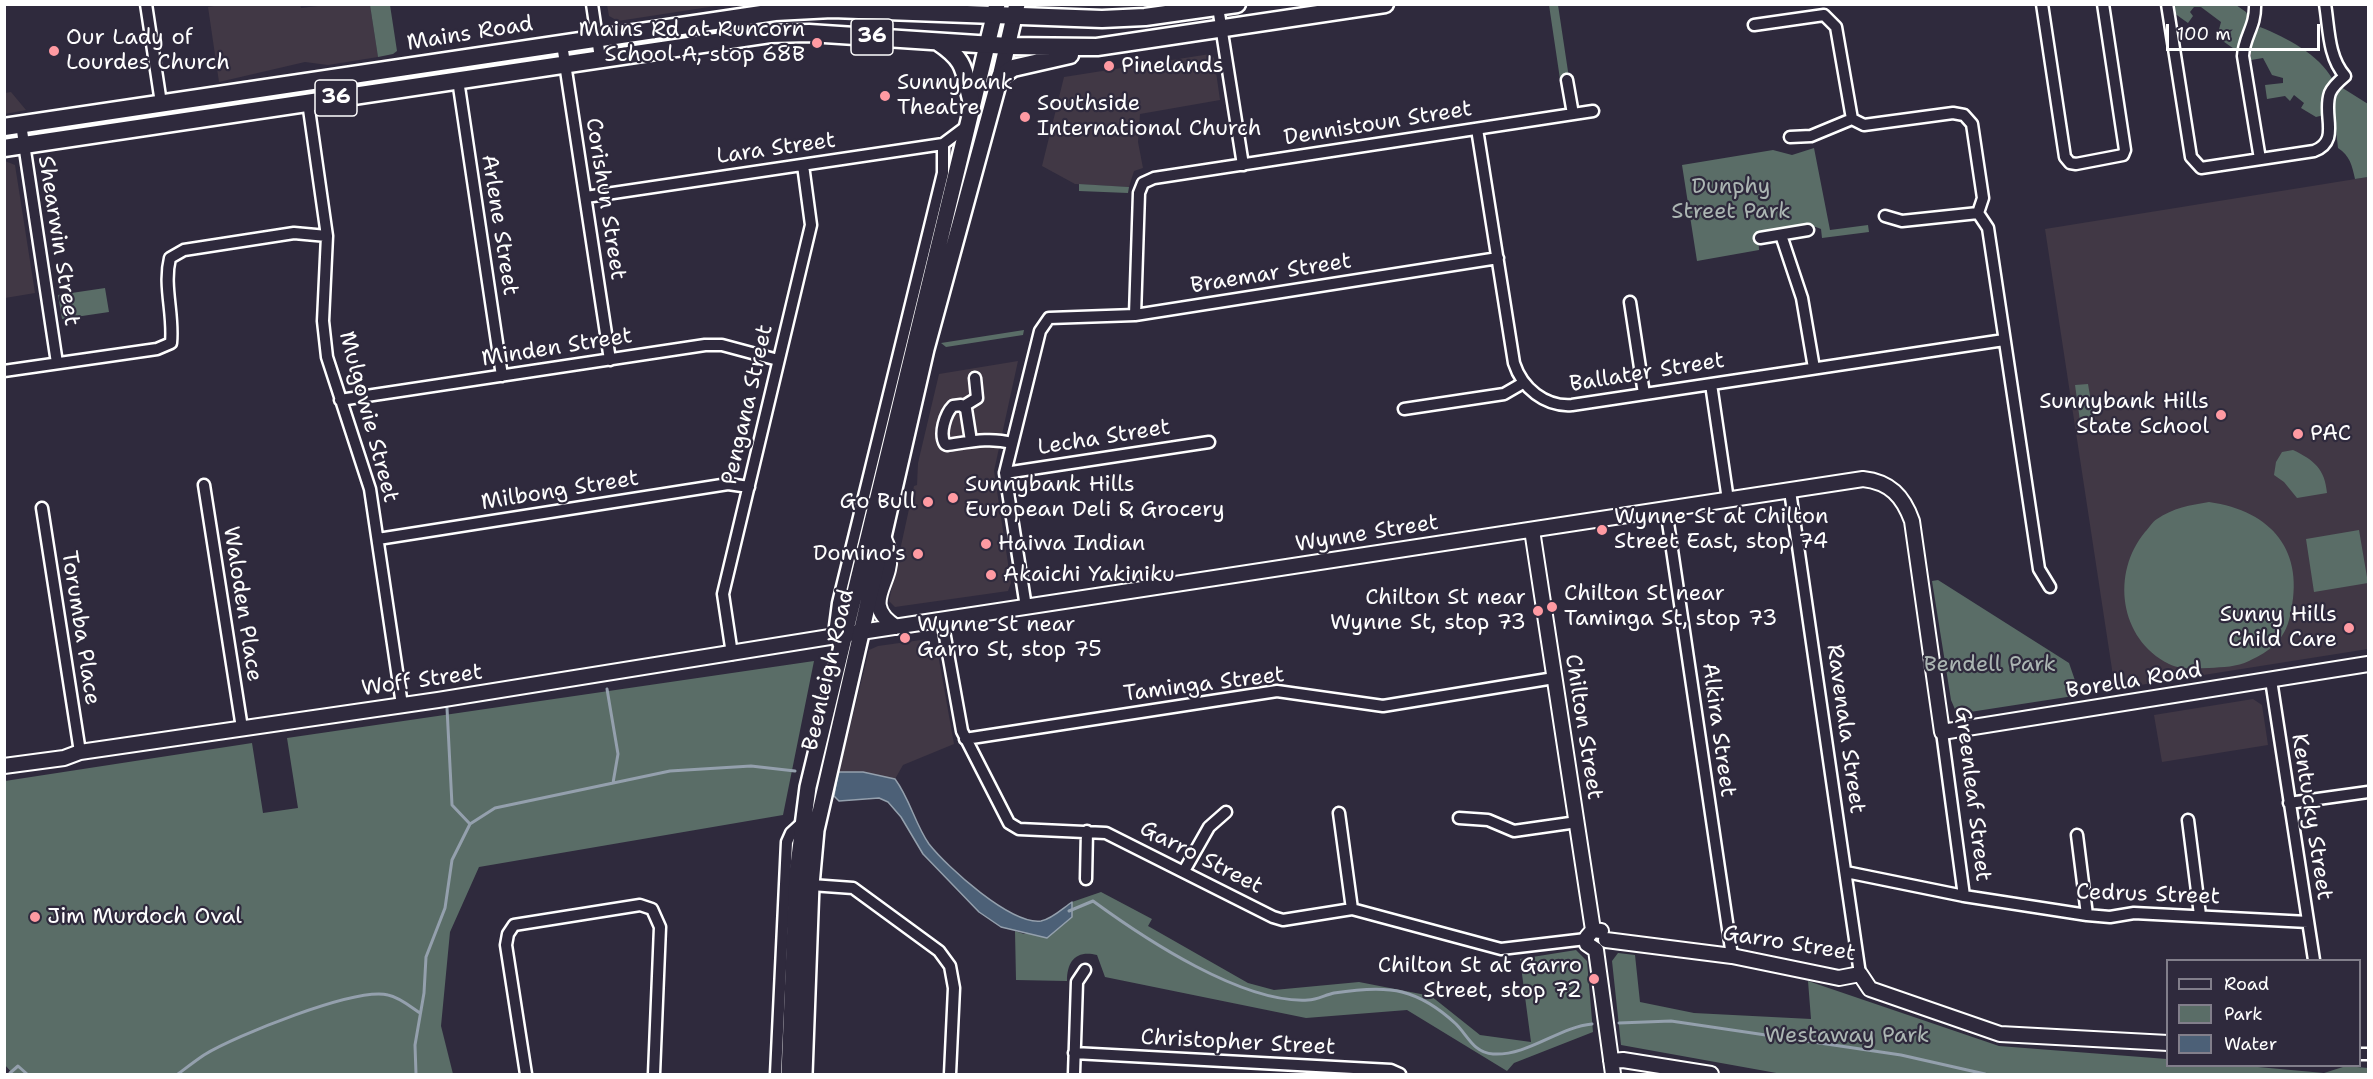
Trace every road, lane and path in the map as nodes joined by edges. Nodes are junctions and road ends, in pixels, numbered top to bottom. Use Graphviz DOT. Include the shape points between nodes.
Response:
graph roads {
  1 [pos="146,4"];
  2 [pos="592,4"];
  3 [pos="954,4"];
  4 [pos="1036,4"];
  5 [pos="1237,4"];
  6 [pos="1385,4"];
  7 [pos="2042,4"];
  8 [pos="2103,4"];
  9 [pos="2167,4"];
  10 [pos="2255,4"];
  11 [pos="2325,4"];
  12 [pos="1218,7"];
  13 [pos="996,9"];
  14 [pos="1016,9"];
  15 [pos="935,13"];
  16 [pos="1062,18"];
  17 [pos="1754,26"];
  18 [pos="1222,29"];
  19 [pos="597,38"];
  20 [pos="935,41"];
  21 [pos="562,44"];
  22 [pos="987,45"];
  23 [pos="1008,46"];
  24 [pos="1097,47"];
  25 [pos="600,58"];
  26 [pos="566,64"];
  27 [pos="1000,77"];
  28 [pos="458,80"];
  29 [pos="1568,80"];
  30 [pos="308,102"];
  31 [pos="161,103"];
  32 [pos="972,103"];
  33 [pos="1593,111"];
  34 [pos="1573,114"];
  35 [pos="1852,119"];
  36 [pos="13,125"];
  37 [pos="967,126"];
  38 [pos="1477,129"];
  39 [pos="1790,137"];
  40 [pos="943,144"];
  41 [pos="24,145"];
  42 [pos="4,148"];
  43 [pos="2260,159"];
  44 [pos="803,165"];
  45 [pos="1244,165"];
  46 [pos="586,197"];
  47 [pos="1978,213"];
  48 [pos="1885,216"];
  49 [pos="1808,231"];
  50 [pos="1781,235"];
  51 [pos="327,236"];
  52 [pos="1760,238"];
  53 [pos="1498,258"];
  54 [pos="1630,302"];
  55 [pos="1135,315"];
  56 [pos="2004,340"];
  57 [pos="610,360"];
  58 [pos="778,360"];
  59 [pos="57,363"];
  60 [pos="1814,368"];
  61 [pos="4,371"];
  62 [pos="502,376"];
  63 [pos="975,378"];
  64 [pos="1523,384"];
  65 [pos="1711,384"];
  66 [pos="1644,394"];
  67 [pos="340,400"];
  68 [pos="964,406"];
  69 [pos="1404,409"];
  70 [pos="971,441"];
  71 [pos="1209,442"];
  72 [pos="1012,443"];
  73 [pos="1005,473"];
  74 [pos="204,485"];
  75 [pos="749,487"];
  76 [pos="1893,489"];
  77 [pos="1790,491"];
  78 [pos="1728,500"];
  79 [pos="42,508"];
  80 [pos="1666,509"];
  81 [pos="1533,530"];
  82 [pos="883,536"];
  83 [pos="378,539"];
  84 [pos="2050,587"];
  85 [pos="1026,607"];
  86 [pos="942,621"];
  87 [pos="896,627"];
  88 [pos="861,632"];
  89 [pos="841,635"];
  90 [pos="732,654"];
  91 [pos="2368,664"];
  92 [pos="1554,678"];
  93 [pos="2271,680"];
  94 [pos="402,705"];
  95 [pos="242,728"];
  96 [pos="1942,732"];
  97 [pos="965,739"];
  98 [pos="80,752"];
  99 [pos="4,766"];
  100 [pos="2368,792"];
  101 [pos="2289,803"];
  102 [pos="1226,812"];
  103 [pos="1339,813"];
  104 [pos="1459,818"];
  105 [pos="2188,820"];
  106 [pos="802,822"];
  107 [pos="1577,822"];
  108 [pos="1088,831"];
  109 [pos="2077,836"];
  110 [pos="1184,871"];
  111 [pos="1846,872"];
  112 [pos="1086,879"];
  113 [pos="811,885"];
  114 [pos="1964,896"];
  115 [pos="1352,909"];
  116 [pos="2087,915"];
  117 [pos="2200,915"];
  118 [pos="2308,922"];
  119 [pos="1589,935"];
  120 [pos="1601,945"];
  121 [pos="1732,956"];
  122 [pos="2314,959"];
  123 [pos="1085,970"];
  124 [pos="1860,974"];
  125 [pos="2166,1043"];
  126 [pos="1074,1053"];
  127 [pos="1206,1062"];
  128 [pos="1612,1068"];
  129 [pos="526,1074"];
  130 [pos="654,1074"];
  131 [pos="776,1074"];
  132 [pos="789,1074"];
  133 [pos="804,1074"];
  134 [pos="950,1074"];
  135 [pos="1074,1074"];
  136 [pos="1206,1074"];
  137 [pos="1400,1074"];
  138 [pos="1711,1074"];
  1 -- 31 [label="street"];
  2 -- 19 [label="street"];
  3 -- 15 [label="main road"];
  4 -- 16 [label="main road"];
  5 -- 12 [label="main road, 36"];
  6 -- 18 [label="main road, 36"];
  7 -- 8 [label="street" via="2065,157 2076,164 2116,159 2125,150"];
  9 -- 43 [label="street" via="2195,164 2200,168"];
  10 -- 43 [label="street" via="2254,26 2243,47 2243,56"];
  11 -- 43 [label="street" via="2332,50 2345,76 2330,93 2327,142 2314,151"];
  12 -- 16 [label="main road, 36" via="1144,17"];
  12 -- 18 [label="street"];
  13 -- 14 [label="main road, Mains Road / 36"];
  13 -- 15 [label="main road, Mains Road / 36"];
  13 -- 22 [label="main road, Beenleigh Road"];
  14 -- 16 [label="main road, 36"];
  14 -- 23 [label="main road, Beenleigh Road"];
  15 -- 19 [label="main road, Mains Road / 36" via="832,9 776,12"];
  17 -- 35 [label="street" via="1824,15 1832,22"];
  18 -- 24 [label="main road, 36"];
  18 -- 45 [label="street"];
  19 -- 21 [label="main road, Mains Road / 36"];
  19 -- 25 [label="street"];
  20 -- 22 [label="main road, Mains Road / 36"];
  20 -- 25 [label="main road, Mains Road / 36" via="791,33"];
  20 -- 32 [label="main road" via="956,54"];
  21 -- 26 [label="street, Corishun Street"];
  21 -- 31 [label="main road, Mains Road / 36"];
  22 -- 23 [label="main road, Mains Road / 36"];
  22 -- 32 [label="main road, Beenleigh Road"];
  23 -- 24 [label="main road, 36"];
  23 -- 27 [label="main road, Beenleigh Road"];
  24 -- 27 [label="main road" via="1013,68"];
  25 -- 26 [label="main road, Mains Road / 36"];
  26 -- 28 [label="main road, Mains Road / 36"];
  26 -- 46 [label="street, Corishun Street"];
  27 -- 82 [label="main road, Beenleigh Road" via="926,349"];
  28 -- 30 [label="main road, Mains Road / 36"];
  28 -- 62 [label="street, Arlene Street"];
  29 -- 34 [label="street"];
  30 -- 41 [label="main road, Mains Road / 36"];
  30 -- 51 [label="street, Mulgowie Street"];
  31 -- 36 [label="main road, Mains Road / 36"];
  32 -- 37 [label="main road, Beenleigh Road"];
  33 -- 34 [label="street, Dennistoun Street"];
  34 -- 38 [label="street, Dennistoun Street"];
  35 -- 39 [label="street" via="1811,136"];
  35 -- 47 [label="street" via="1864,125 1953,112 1964,115 1972,124 1983,198"];
  36 -- 41 [label="street, Shearwin Street"];
  37 -- 40 [label="street, Lara Street"];
  37 -- 89 [label="main road, Beenleigh Road"];
  38 -- 45 [label="street, Dennistoun Street"];
  38 -- 53 [label="street"];
  40 -- 44 [label="street, Lara Street"];
  40 -- 89 [label="street, Beenleigh Road" via="943,173 838,603 835,626"];
  41 -- 42 [label="main road, Mains Road / 36"];
  41 -- 59 [label="street, Shearwin Street"];
  44 -- 46 [label="street, Lara Street"];
  44 -- 58 [label="street, Pengana Street" via="811,225"];
  45 -- 55 [label="street, Dennistoun Street" via="1143,183 1139,193"];
  46 -- 57 [label="street, Corishun Street"];
  47 -- 48 [label="street" via="1902,221"];
  47 -- 56 [label="street" via="1988,228"];
  49 -- 50 [label="street"];
  50 -- 52 [label="street"];
  50 -- 60 [label="street" via="1802,298"];
  51 -- 59 [label="street" via="294,233 184,250 170,258 166,274 171,343 157,349"];
  51 -- 67 [label="street, Mulgowie Street" via="322,321 327,357"];
  53 -- 55 [label="street, Braemar Street"];
  53 -- 64 [label="street" via="1514,363"];
  54 -- 66 [label="street"];
  55 -- 72 [label="street, Braemar Street" via="1049,318 1040,331"];
  56 -- 60 [label="street, Ballater Street"];
  56 -- 84 [label="street" via="2039,568"];
  57 -- 58 [label="street, Minden Street" via="722,345"];
  57 -- 62 [label="street, Minden Street"];
  58 -- 75 [label="street, Pengana Street"];
  59 -- 61 [label="street"];
  60 -- 65 [label="street, Ballater Street"];
  62 -- 67 [label="street, Minden Street"];
  63 -- 68 [label="street" via="977,398"];
  64 -- 66 [label="street, Ballater Street" via="1560,406"];
  64 -- 69 [label="street" via="1504,394"];
  65 -- 66 [label="street, Ballater Street"];
  65 -- 78 [label="street"];
  67 -- 83 [label="street, Mulgowie Street" via="365,469"];
  68 -- 70 [label="street"];
  68 -- 70 [label="street" via="953,406 950,410 942,440 947,445"];
  70 -- 72 [label="street" via="997,439"];
  71 -- 73 [label="street, Lecha Street"];
  72 -- 73 [label="street"];
  73 -- 85 [label="street"];
  74 -- 95 [label="street, Waloden Place"];
  75 -- 83 [label="street, Milbong Street" via="728,484"];
  75 -- 90 [label="street, Pengana Street" via="723,594"];
  76 -- 77 [label="street, Wynne Street" via="1863,479"];
  76 -- 96 [label="street, Greenleaf Street" via="1906,504 1912,521"];
  77 -- 78 [label="street, Wynne Street"];
  77 -- 111 [label="street, Ravenala Street"];
  78 -- 80 [label="street, Wynne Street"];
  79 -- 98 [label="street, Torumba Place"];
  80 -- 81 [label="street, Wynne Street"];
  80 -- 121 [label="street, Alkira Street"];
  81 -- 85 [label="street, Wynne Street"];
  81 -- 92 [label="street, Chilton Street"];
  82 -- 87 [label="street" via="890,555 879,610"];
  82 -- 88 [label="main road, Beenleigh Road"];
  83 -- 94 [label="street, Mulgowie Street"];
  85 -- 86 [label="street, Wynne Street"];
  86 -- 87 [label="street, Wynne Street"];
  86 -- 97 [label="street, Garro Street"];
  87 -- 88 [label="street, Wynne Street"];
  88 -- 89 [label="street, Wynne Street"];
  88 -- 113 [label="main road, Beenleigh Road" via="816,830"];
  89 -- 90 [label="street, Woff Street"];
  89 -- 106 [label="main road, Beenleigh Road" via="841,652"];
  90 -- 94 [label="street, Woff Street"];
  91 -- 93 [label="street, Borella Road"];
  92 -- 97 [label="street, Taminga Street" via="1383,706 1277,691"];
  92 -- 107 [label="street, Chilton Street"];
  93 -- 96 [label="street, Borella Road"];
  93 -- 101 [label="street, Kentucky Street"];
  94 -- 95 [label="street, Woff Street"];
  95 -- 98 [label="street, Woff Street"];
  96 -- 114 [label="street, Greenleaf Street"];
  97 -- 108 [label="street, Garro Street" via="1009,823 1019,829"];
  98 -- 99 [label="street, Woff Street" via="64,758"];
  100 -- 101 [label="street"];
  101 -- 118 [label="street, Kentucky Street"];
  102 -- 110 [label="street" via="1209,827"];
  103 -- 115 [label="street"];
  104 -- 107 [label="street" via="1488,820 1514,831"];
  105 -- 117 [label="street"];
  106 -- 131 [label="street, Beenleigh Road" via="787,842"];
  106 -- 132 [label="main road, Beenleigh Road"];
  107 -- 119 [label="street, Chilton Street"];
  108 -- 110 [label="street, Garro Street" via="1106,834"];
  108 -- 112 [label="street"];
  109 -- 116 [label="street"];
  110 -- 115 [label="street, Garro Street" via="1283,920"];
  111 -- 114 [label="street, Cedrus Street"];
  111 -- 124 [label="street, Ravenala Street"];
  113 -- 133 [label="main road, Beenleigh Road"];
  113 -- 134 [label="street" via="853,888 939,951 950,966 954,988"];
  114 -- 116 [label="street, Cedrus Street"];
  115 -- 119 [label="street, Garro Street" via="1501,949"];
  116 -- 117 [label="street, Cedrus Street"];
  117 -- 118 [label="street, Cedrus Street"];
  118 -- 122 [label="street, Kentucky Street"];
  119 -- 120 [label="street" via="1601,931"];
  120 -- 121 [label="street, Garro Street"];
  120 -- 128 [label="street"];
  121 -- 124 [label="street, Garro Street" via="1839,978"];
  123 -- 126 [label="street" via="1077,982"];
  124 -- 125 [label="street, Garro Street" via="1869,989 2000,1034"];
  126 -- 127 [label="street, Christopher Street"];
  126 -- 135 [label="street"];
  127 -- 136 [label="street"];
  127 -- 137 [label="street, Christopher Street" via="1391,1070"];
  128 -- 138 [label="street" via="1623,1060"];
  129 -- 130 [label="street" via="506,945 514,925 640,905 652,909 660,927"];
}
